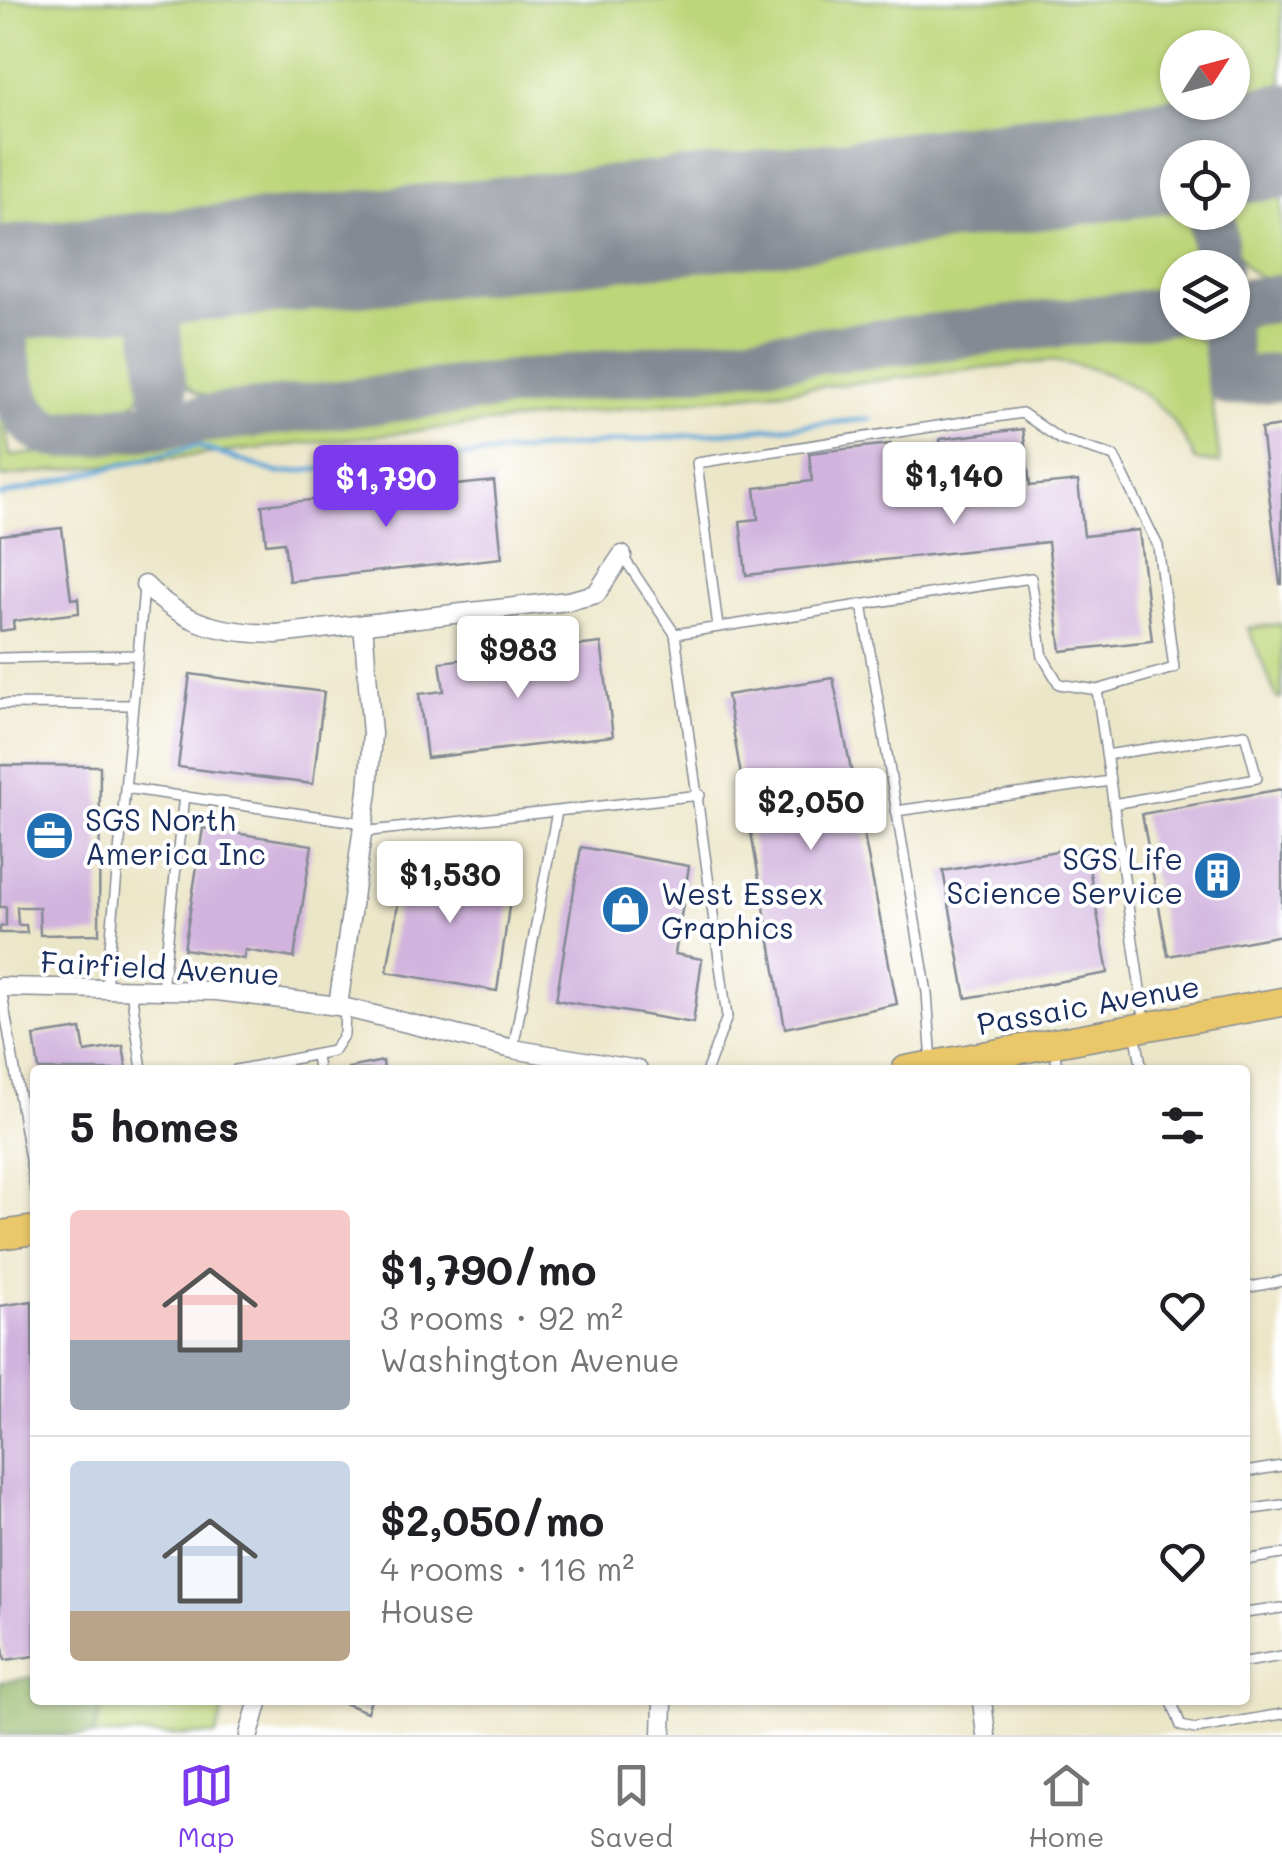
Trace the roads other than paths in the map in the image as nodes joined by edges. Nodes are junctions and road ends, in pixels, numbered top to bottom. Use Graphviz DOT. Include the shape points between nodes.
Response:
graph roads {
  1 [pos="622,555"];
  2 [pos="144,585"];
  3 [pos="862,604"];
  4 [pos="363,624"];
  5 [pos="718,627"];
  6 [pos="676,634"];
  7 [pos="138,655"];
  8 [pos="0,658"];
  9 [pos="1097,690"];
  10 [pos="0,704"];
  11 [pos="133,705"];
  12 [pos="1106,755"];
  13 [pos="1110,781"];
  14 [pos="126,788"];
  15 [pos="700,795"];
  16 [pos="184,796"];
  17 [pos="1113,804"];
  18 [pos="557,811"];
  19 [pos="896,811"];
  20 [pos="362,828"];
  21 [pos="0,988"];
  22 [pos="106,989"];
  23 [pos="130,990"];
  24 [pos="162,990"];
  25 [pos="1282,1002"];
  26 [pos="342,1008"];
  27 [pos="1140,1028"];
  28 [pos="513,1049"];
  29 [pos="316,1055"];
  30 [pos="1055,1057"];
  31 [pos="553,1063"];
  32 [pos="141,1065"];
  33 [pos="263,1065"];
  34 [pos="317,1065"];
  35 [pos="709,1065"];
  36 [pos="919,1065"];
  37 [pos="956,1065"];
  38 [pos="1142,1065"];
  39 [pos="30,1160"];
  40 [pos="30,1231"];
  41 [pos="0,1235"];
  42 [pos="1282,1281"];
  43 [pos="1250,1287"];
  44 [pos="1282,1466"];
  45 [pos="1250,1471"];
  46 [pos="1282,1505"];
  47 [pos="1250,1509"];
  48 [pos="1282,1554"];
  49 [pos="1250,1559"];
  50 [pos="1282,1608"];
  51 [pos="1250,1612"];
  52 [pos="1282,1656"];
  53 [pos="1250,1661"];
  54 [pos="258,1705"];
  55 [pos="663,1705"];
  56 [pos="983,1705"];
  57 [pos="1173,1705"];
  58 [pos="1282,1714"];
  59 [pos="249,1735"];
  60 [pos="662,1735"];
  61 [pos="986,1735"];
  1 -- 4 [label="street" via="596,594"];
  1 -- 6 [label="lane"];
  2 -- 4 [label="street" via="194,623 228,634"];
  2 -- 7 [label="lane"];
  3 -- 5 [label="lane"];
  3 -- 9 [label="lane" via="1031,578 1044,658 1059,684"];
  3 -- 19 [label="lane"];
  4 -- 20 [label="street" via="372,734"];
  5 -- 6 [label="lane"];
  5 -- 9 [label="lane" via="697,463 1022,413 1061,440 1114,456 1158,546 1174,668"];
  6 -- 15 [label="lane"];
  7 -- 8 [label="lane"];
  7 -- 11 [label="lane"];
  9 -- 12 [label="lane"];
  10 -- 11 [label="lane"];
  11 -- 14 [label="lane"];
  12 -- 13 [label="lane"];
  12 -- 17 [label="lane" via="1244,734 1257,778"];
  13 -- 17 [label="lane"];
  13 -- 19 [label="lane"];
  14 -- 16 [label="lane"];
  14 -- 22 [label="lane"];
  15 -- 18 [label="lane"];
  15 -- 35 [label="lane" via="726,1017"];
  16 -- 20 [label="lane"];
  16 -- 24 [label="lane"];
  17 -- 27 [label="lane"];
  18 -- 20 [label="lane"];
  18 -- 28 [label="lane"];
  19 -- 36 [label="lane" via="927,993"];
  20 -- 26 [label="street"];
  21 -- 22 [label="street, Fairfield Avenue"];
  21 -- 39 [label="lane"];
  22 -- 23 [label="street, Fairfield Avenue"];
  23 -- 24 [label="street, Fairfield Avenue"];
  23 -- 32 [label="lane"];
  24 -- 26 [label="street, Fairfield Avenue"];
  25 -- 27 [label="main road, Passaic Avenue"];
  26 -- 28 [label="street, Fairfield Avenue"];
  26 -- 29 [label="lane" via="340,1045"];
  27 -- 30 [label="main road, Passaic Avenue"];
  27 -- 38 [label="lane"];
  28 -- 31 [label="street, Fairfield Avenue"];
  29 -- 33 [label="lane"];
  29 -- 34 [label="lane"];
  30 -- 37 [label="main road, Passaic Avenue"];
  40 -- 41 [label="main road"];
  42 -- 43 [label="lane"];
  44 -- 45 [label="lane"];
  46 -- 47 [label="lane"];
  48 -- 49 [label="lane"];
  50 -- 51 [label="lane"];
  52 -- 53 [label="lane"];
  54 -- 59 [label="street"];
  55 -- 60 [label="street"];
  56 -- 61 [label="street"];
  57 -- 58 [label="lane" via="1181,1726 1196,1729"];
}
